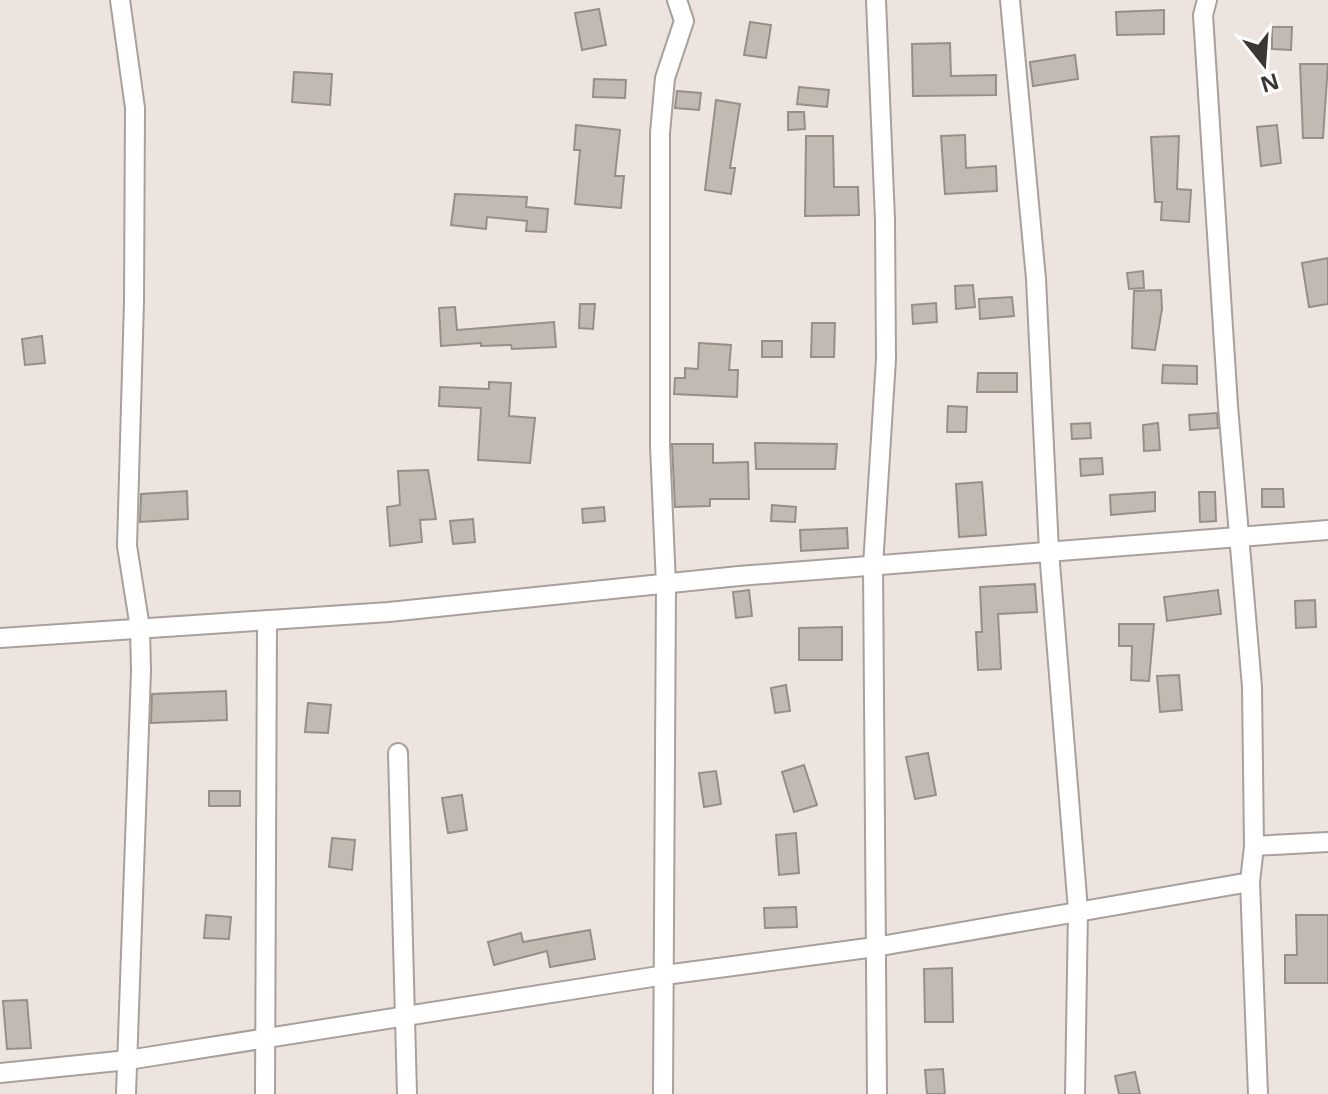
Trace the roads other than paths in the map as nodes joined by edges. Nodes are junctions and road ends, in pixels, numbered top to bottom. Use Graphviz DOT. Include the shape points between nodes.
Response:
graph roads {
  1 [pos="120,0"];
  2 [pos="677,0"];
  3 [pos="876,0"];
  4 [pos="1010,0"];
  5 [pos="1207,0"];
  6 [pos="1328,530"];
  7 [pos="1241,536"];
  8 [pos="1049,551"];
  9 [pos="873,566"];
  10 [pos="666,585"];
  11 [pos="267,620"];
  12 [pos="140,628"];
  13 [pos="0,638"];
  14 [pos="398,753"];
  15 [pos="1328,842"];
  16 [pos="1254,846"];
  17 [pos="1250,882"];
  18 [pos="1078,910"];
  19 [pos="875,947"];
  20 [pos="665,975"];
  21 [pos="403,1018"];
  22 [pos="267,1039"];
  23 [pos="128,1060"];
  24 [pos="0,1073"];
  25 [pos="126,1094"];
  26 [pos="265,1094"];
  27 [pos="407,1094"];
  28 [pos="663,1094"];
  29 [pos="877,1094"];
  30 [pos="1075,1094"];
  31 [pos="1258,1094"];
  1 -- 12 [label="street" via="135,108 127,546"];
  2 -- 10 [label="street" via="684,21 665,78 660,133 660,446"];
  3 -- 9 [label="street" via="886,359"];
  4 -- 8 [label="street" via="1036,279"];
  5 -- 7 [label="street" via="1203,15"];
  6 -- 7 [label="street"];
  7 -- 8 [label="street"];
  7 -- 16 [label="street" via="1252,687"];
  8 -- 9 [label="street"];
  8 -- 18 [label="street"];
  9 -- 10 [label="street"];
  9 -- 19 [label="street"];
  10 -- 11 [label="street"];
  10 -- 20 [label="street"];
  11 -- 12 [label="street"];
  11 -- 22 [label="street"];
  12 -- 13 [label="street"];
  12 -- 23 [label="street"];
  14 -- 21 [label="street"];
  15 -- 16 [label="street"];
  16 -- 17 [label="street"];
  17 -- 18 [label="street"];
  17 -- 31 [label="street"];
  18 -- 19 [label="street"];
  18 -- 30 [label="street"];
  19 -- 20 [label="street"];
  19 -- 29 [label="street"];
  20 -- 21 [label="street"];
  20 -- 28 [label="street"];
  21 -- 22 [label="street"];
  21 -- 27 [label="street"];
  22 -- 23 [label="street"];
  22 -- 26 [label="street"];
  23 -- 24 [label="street"];
  23 -- 25 [label="street"];
}
